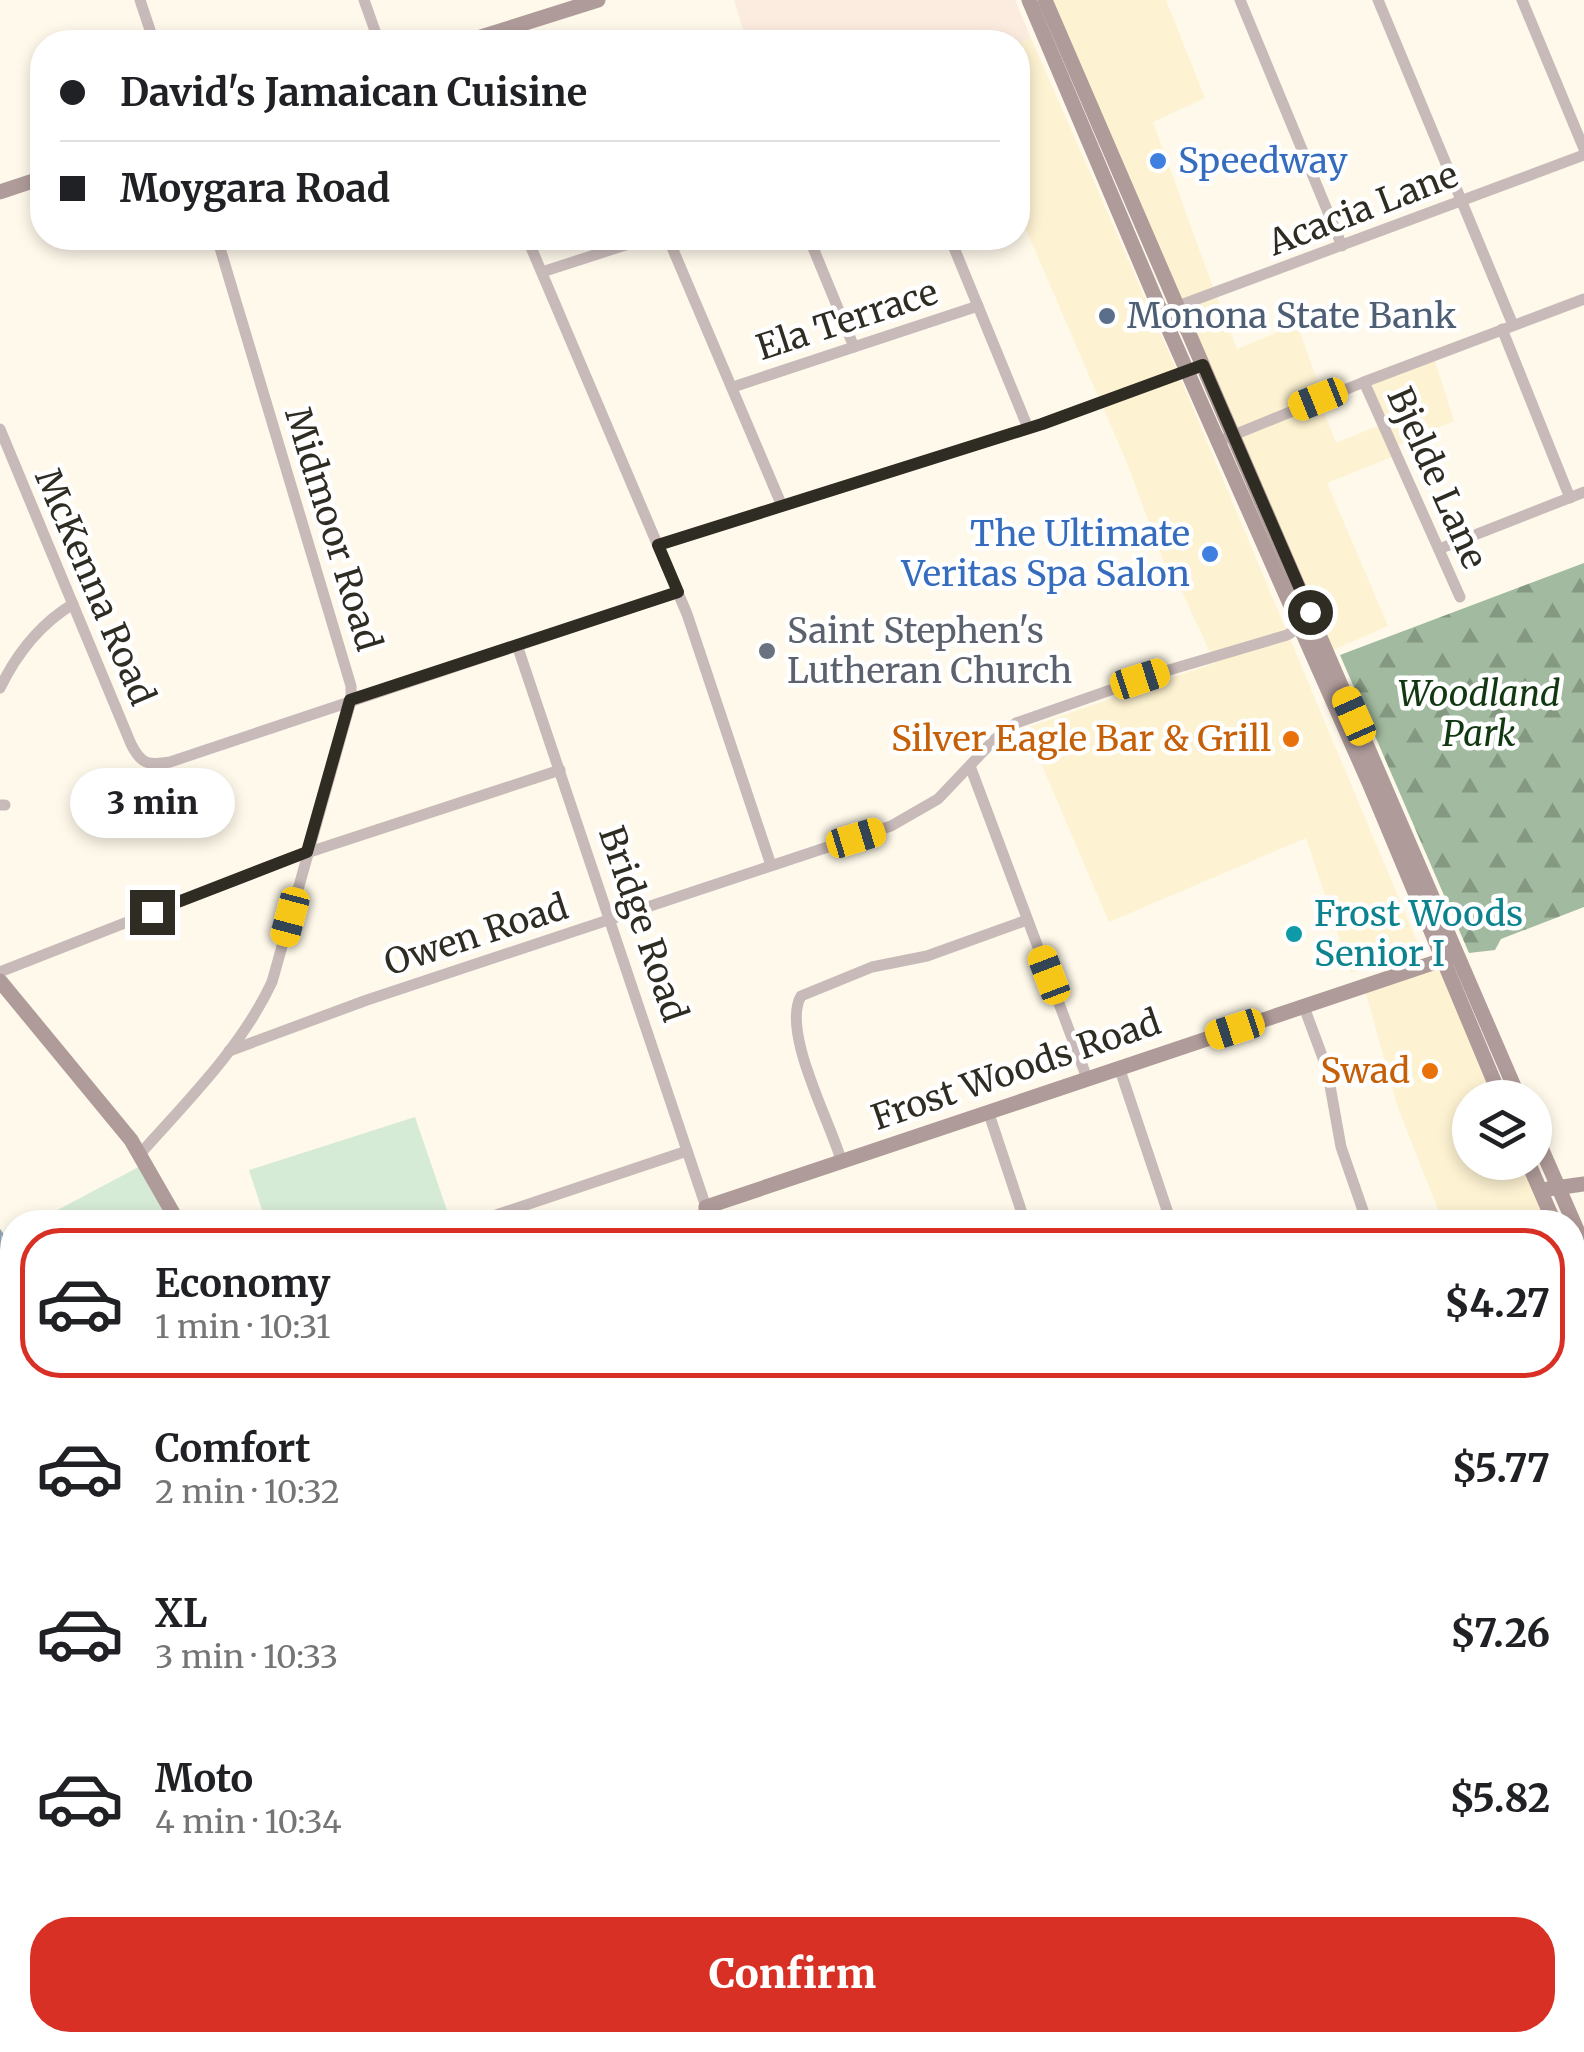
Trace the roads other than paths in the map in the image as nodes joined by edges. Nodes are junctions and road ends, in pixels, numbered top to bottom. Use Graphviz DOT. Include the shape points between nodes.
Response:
graph roads {
  1 [pos="140,0"];
  2 [pos="364,0"];
  3 [pos="598,0"];
  4 [pos="1029,0"];
  5 [pos="1045,0"];
  6 [pos="1240,0"];
  7 [pos="1378,0"];
  8 [pos="1522,0"];
  9 [pos="150,30"];
  10 [pos="375,30"];
  11 [pos="503,30"];
  12 [pos="1584,152"];
  13 [pos="30,182"];
  14 [pos="0,192"];
  15 [pos="1461,200"];
  16 [pos="1342,246"];
  17 [pos="220,250"];
  18 [pos="532,250"];
  19 [pos="610,250"];
  20 [pos="673,250"];
  21 [pos="813,250"];
  22 [pos="955,250"];
  23 [pos="542,272"];
  24 [pos="1584,299"];
  25 [pos="978,306"];
  26 [pos="1179,306"];
  27 [pos="1161,312"];
  28 [pos="1507,327"];
  29 [pos="854,346"];
  30 [pos="1195,368"];
  31 [pos="1364,382"];
  32 [pos="732,387"];
  33 [pos="1028,428"];
  34 [pos="0,429"];
  35 [pos="1226,438"];
  36 [pos="1584,492"];
  37 [pos="1570,498"];
  38 [pos="782,506"];
  39 [pos="658,545"];
  40 [pos="1439,549"];
  41 [pos="678,592"];
  42 [pos="1460,597"];
  43 [pos="72,604"];
  44 [pos="1303,626"];
  45 [pos="518,645"];
  46 [pos="0,688"];
  47 [pos="350,700"];
  48 [pos="970,766"];
  49 [pos="560,770"];
  50 [pos="307,852"];
  51 [pos="771,865"];
  52 [pos="609,919"];
  53 [pos="1028,920"];
  54 [pos="1451,957"];
  55 [pos="0,972"];
  56 [pos="0,981"];
  57 [pos="1304,1006"];
  58 [pos="260,1008"];
  59 [pos="258,1039"];
  60 [pos="228,1052"];
  61 [pos="1119,1067"];
  62 [pos="1088,1078"];
  63 [pos="1495,1080"];
  64 [pos="1511,1080"];
  65 [pos="988,1111"];
  66 [pos="686,1152"];
  67 [pos="140,1154"];
  68 [pos="841,1160"];
  69 [pos="1552,1173"];
  70 [pos="1536,1180"];
  71 [pos="1584,1184"];
  72 [pos="1558,1187"];
  73 [pos="1540,1190"];
  74 [pos="171,1210"];
  75 [pos="512,1210"];
  76 [pos="704,1210"];
  77 [pos="718,1210"];
  78 [pos="1021,1210"];
  79 [pos="1167,1210"];
  80 [pos="1363,1210"];
  81 [pos="1549,1210"];
  82 [pos="1568,1210"];
  1 -- 9 [label="street"];
  2 -- 10 [label="street"];
  3 -- 11 [label="street"];
  4 -- 27 [label="street"];
  5 -- 26 [label="street"];
  6 -- 16 [label="street"];
  7 -- 15 [label="street"];
  8 -- 12 [label="street"];
  12 -- 15 [label="street, Acacia Lane"];
  13 -- 14 [label="street"];
  15 -- 16 [label="street, Acacia Lane"];
  15 -- 28 [label="street"];
  16 -- 26 [label="street, Acacia Lane"];
  17 -- 47 [label="street, Midmoor Road"];
  18 -- 23 [label="street"];
  19 -- 23 [label="street"];
  20 -- 32 [label="street"];
  21 -- 29 [label="street"];
  22 -- 25 [label="street"];
  23 -- 39 [label="street"];
  24 -- 28 [label="street"];
  25 -- 29 [label="street, Ela Terrace"];
  25 -- 33 [label="street"];
  26 -- 27 [label="street, Acacia Lane"];
  26 -- 30 [label="street"];
  27 -- 30 [label="street"];
  28 -- 31 [label="street"];
  28 -- 37 [label="street"];
  29 -- 32 [label="street, Ela Terrace"];
  30 -- 33 [label="street"];
  30 -- 35 [label="street"];
  31 -- 35 [label="street"];
  31 -- 40 [label="street, Bjelde Lane"];
  32 -- 38 [label="street"];
  33 -- 38 [label="street"];
  34 -- 43 [label="street, McKenna Road"];
  35 -- 44 [label="street"];
  36 -- 37 [label="street"];
  37 -- 40 [label="street"];
  38 -- 39 [label="street"];
  39 -- 41 [label="street"];
  40 -- 42 [label="street, Bjelde Lane"];
  41 -- 45 [label="street"];
  41 -- 51 [label="street"];
  43 -- 46 [label="street" via="35,634"];
  43 -- 47 [label="street, McKenna Road" via="131,744 149,765"];
  44 -- 48 [label="street, Owen Road" via="1016,723"];
  44 -- 54 [label="street"];
  45 -- 47 [label="street"];
  45 -- 49 [label="street, Bridge Road"];
  47 -- 50 [label="street, Midmoor Road"];
  48 -- 51 [label="street, Owen Road" via="938,799 907,818"];
  48 -- 53 [label="street"];
  49 -- 50 [label="street"];
  49 -- 52 [label="street, Bridge Road"];
  50 -- 55 [label="street"];
  50 -- 58 [label="street, Midmoor Road"];
  51 -- 52 [label="street, Owen Road"];
  52 -- 59 [label="street, Owen Road"];
  52 -- 66 [label="street, Bridge Road"];
  53 -- 62 [label="street"];
  53 -- 68 [label="street" via="927,956 872,966 801,996 795,1026"];
  54 -- 57 [label="street, Frost Woods Road"];
  54 -- 63 [label="street"];
  54 -- 64 [label="street"];
  56 -- 67 [label="street"];
  57 -- 61 [label="street, Frost Woods Road"];
  57 -- 80 [label="street"];
  58 -- 59 [label="street, Midmoor Road"];
  58 -- 60 [label="street, Midmoor Road"];
  59 -- 60 [label="street, Owen Road"];
  60 -- 67 [label="street, Owen Road"];
  61 -- 62 [label="street, Frost Woods Road"];
  61 -- 79 [label="street"];
  62 -- 65 [label="street, Frost Woods Road"];
  65 -- 68 [label="street, Frost Woods Road"];
  65 -- 78 [label="street"];
  66 -- 75 [label="street"];
  66 -- 76 [label="street, Bridge Road"];
  67 -- 74 [label="street"];
  68 -- 77 [label="street, Frost Woods Road"];
  69 -- 72 [label="street"];
  70 -- 73 [label="street"];
  71 -- 72 [label="street"];
  72 -- 73 [label="street"];
  72 -- 82 [label="street"];
  73 -- 81 [label="street"];
}
